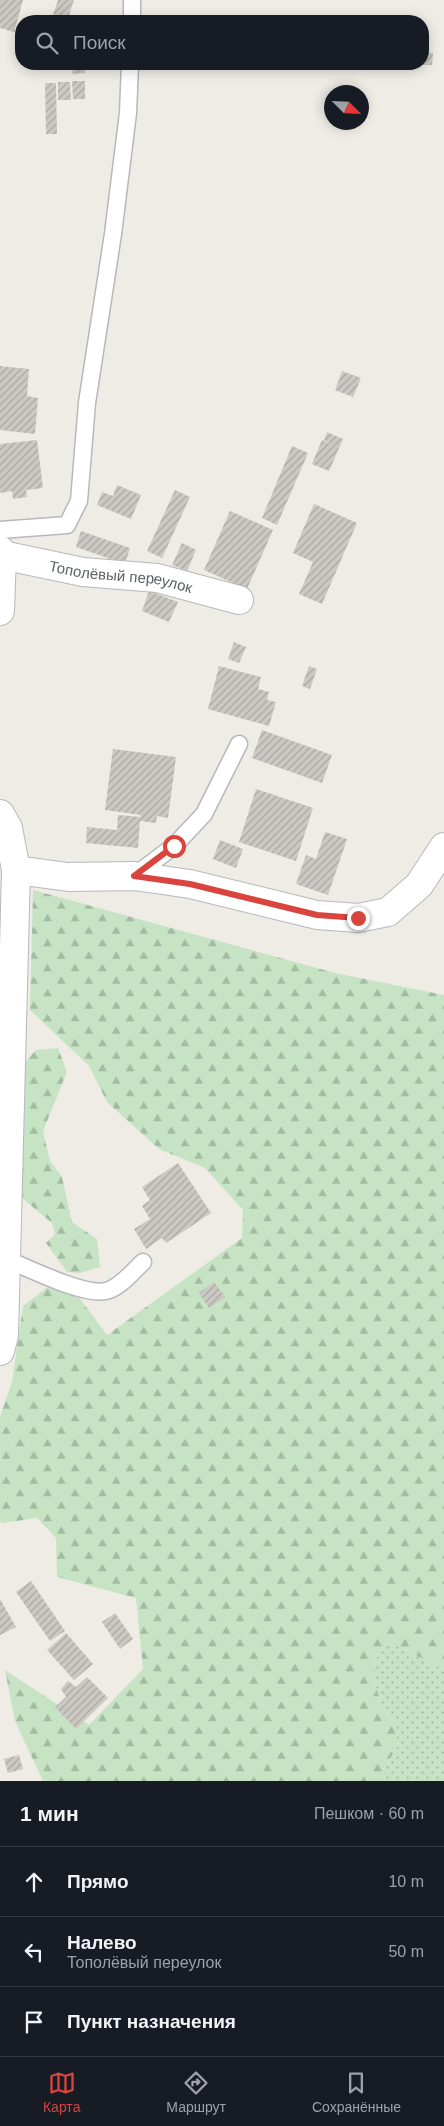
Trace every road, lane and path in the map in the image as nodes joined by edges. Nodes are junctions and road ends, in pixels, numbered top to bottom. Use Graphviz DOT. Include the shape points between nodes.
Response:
graph roads {
  1 [pos="132,0"];
  2 [pos="132,15"];
  3 [pos="130,70"];
  4 [pos="1,545"];
  5 [pos="239,600"];
  6 [pos="0,612"];
  7 [pos="239,744"];
  8 [pos="0,814"];
  9 [pos="444,847"];
  10 [pos="16,870"];
  11 [pos="134,876"];
  12 [pos="6,1259"];
  13 [pos="143,1262"];
  14 [pos="0,1351"];
  1 -- 2 [label="lane"];
  3 -- 4 [label="lane" via="128,113 113,234 87,404 79,501 67,525"];
  4 -- 5 [label="street, Тополёвый переулок" via="83,572 157,578"];
  4 -- 6 [label="street"];
  7 -- 11 [label="lane" via="204,814 174,846"];
  8 -- 10 [label="street" via="8,828"];
  9 -- 11 [label="street" via="420,885 388,912 358,918 317,915 190,884"];
  10 -- 11 [label="street" via="68,877"];
  10 -- 12 [label="street"];
  12 -- 13 [label="lane" via="89,1290 107,1291"];
  12 -- 14 [label="street" via="4,1335"];
}
